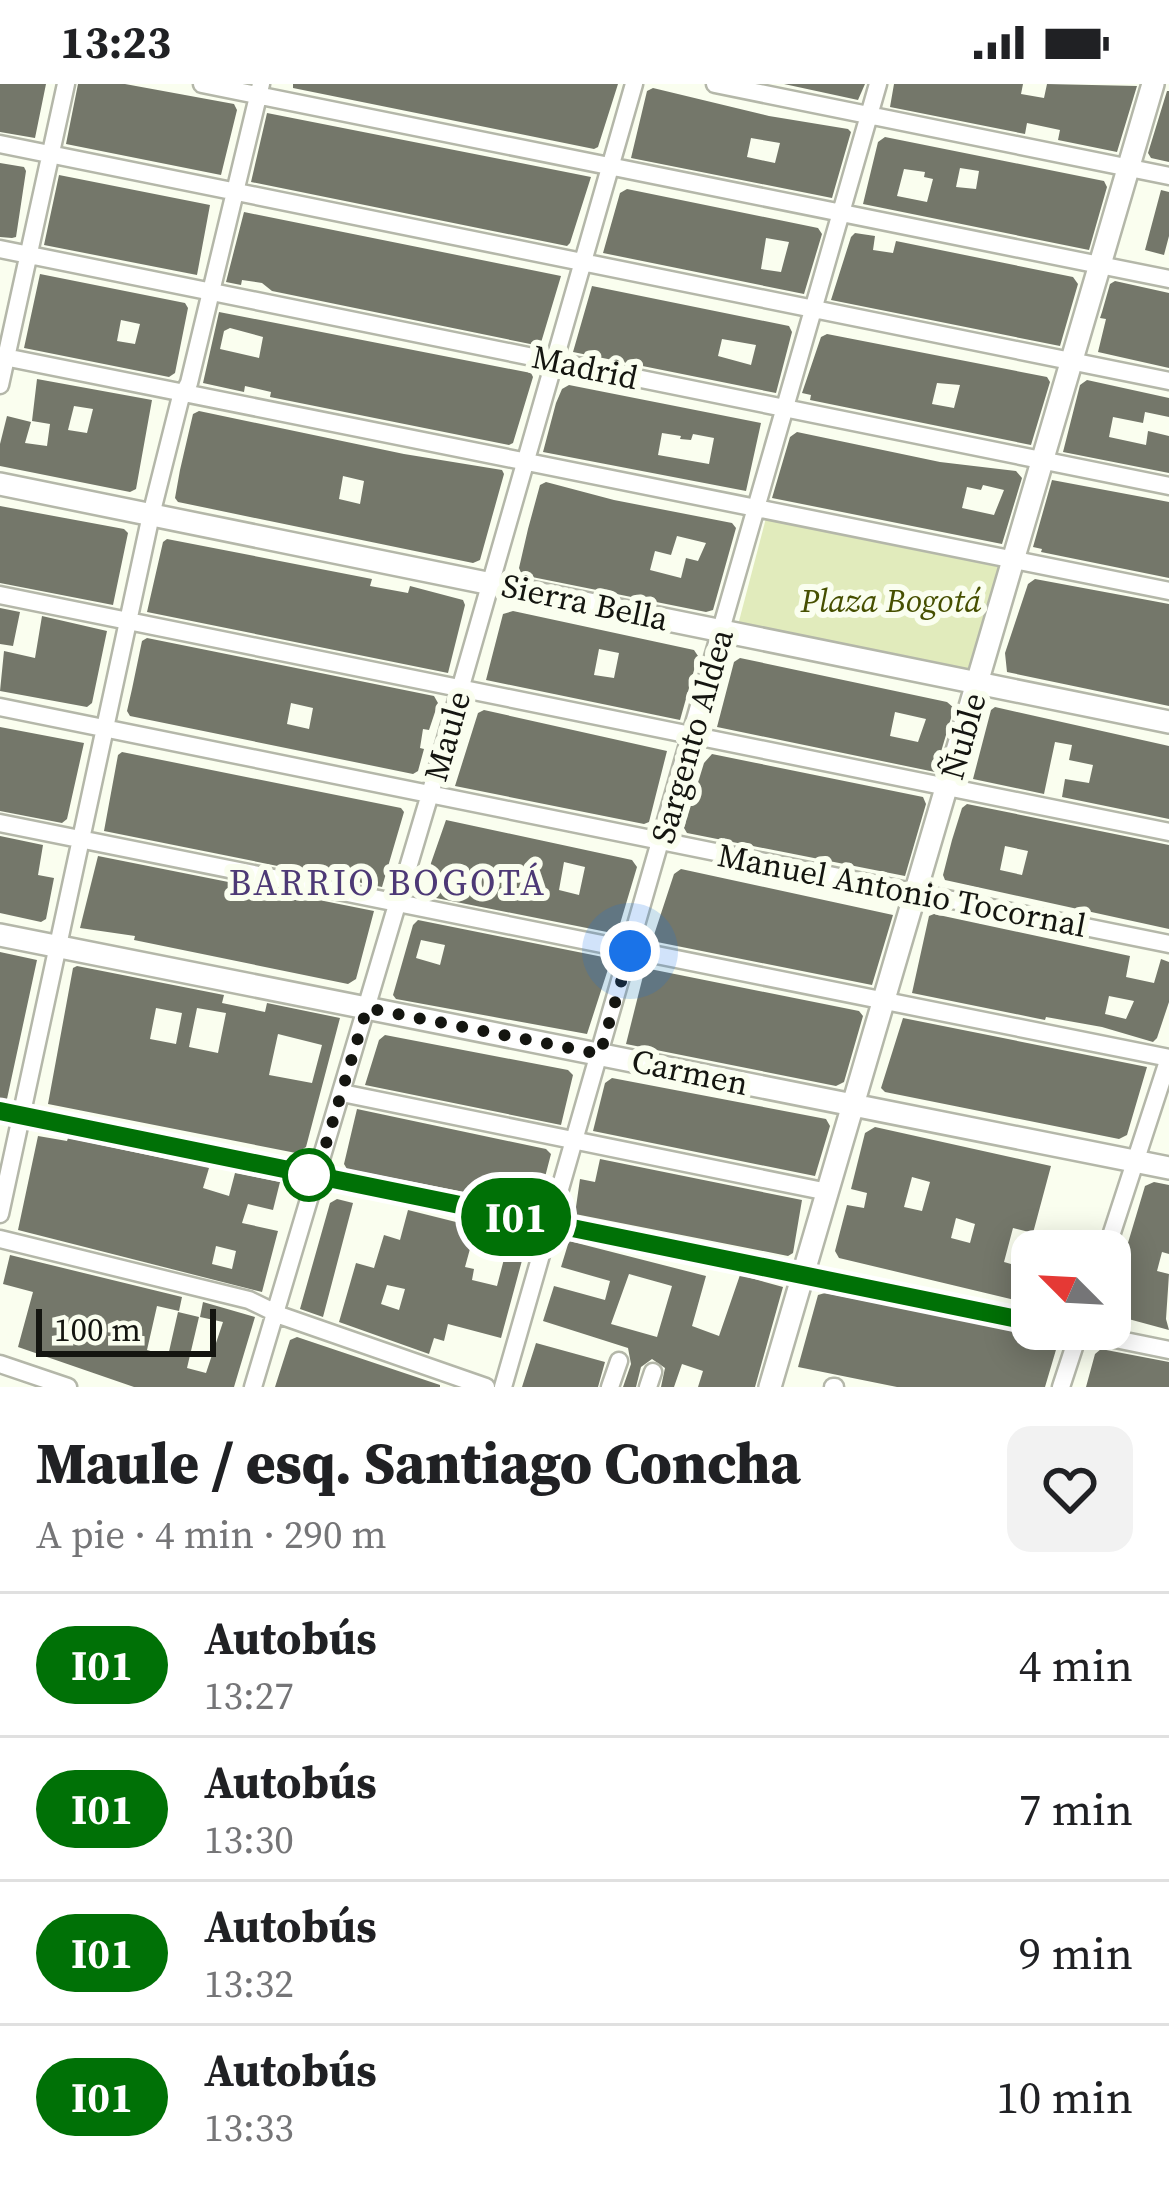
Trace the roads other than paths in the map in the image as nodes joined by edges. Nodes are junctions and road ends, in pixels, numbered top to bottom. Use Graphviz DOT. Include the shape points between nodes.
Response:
graph roads {
  1 [pos="66,84"];
  2 [pos="202,84"];
  3 [pos="634,84"];
  4 [pos="715,84"];
  5 [pos="878,84"];
  6 [pos="1153,84"];
  7 [pos="260,90"];
  8 [pos="870,115"];
  9 [pos="0,145"];
  10 [pos="53,155"];
  11 [pos="610,166"];
  12 [pos="1128,167"];
  13 [pos="1169,176"];
  14 [pos="235,192"];
  15 [pos="842,213"];
  16 [pos="0,249"];
  17 [pos="31,255"];
  18 [pos="582,262"];
  19 [pos="1100,266"];
  20 [pos="1169,279"];
  21 [pos="211,292"];
  22 [pos="814,309"];
  23 [pos="4,357"];
  24 [pos="554,361"];
  25 [pos="1072,361"];
  26 [pos="1169,381"];
  27 [pos="0,385"];
  28 [pos="184,393"];
  29 [pos="786,408"];
  30 [pos="1042,460"];
  31 [pos="526,461"];
  32 [pos="0,484"];
  33 [pos="1169,486"];
  34 [pos="757,508"];
  35 [pos="152,514"];
  36 [pos="1014,560"];
  37 [pos="491,583"];
  38 [pos="1169,591"];
  39 [pos="0,596"];
  40 [pos="129,621"];
  41 [pos="722,631"];
  42 [pos="979,684"];
  43 [pos="461,688"];
  44 [pos="0,707"];
  45 [pos="1169,722"];
  46 [pos="106,728"];
  47 [pos="692,735"];
  48 [pos="948,787"];
  49 [pos="430,794"];
  50 [pos="0,823"];
  51 [pos="1169,832"];
  52 [pos="82,839"];
  53 [pos="662,841"];
  54 [pos="917,892"];
  55 [pos="398,902"];
  56 [pos="0,934"];
  57 [pos="1169,944"];
  58 [pos="59,946"];
  59 [pos="630,951"];
  60 [pos="885,1001"];
  61 [pos="367,1008"];
  62 [pos="600,1054"];
  63 [pos="1169,1058"];
  64 [pos="342,1093"];
  65 [pos="854,1106"];
  66 [pos="0,1112"];
  67 [pos="22,1116"];
  68 [pos="575,1140"];
  69 [pos="1136,1161"];
  70 [pos="1169,1168"];
  71 [pos="316,1177"];
  72 [pos="828,1192"];
  73 [pos="0,1214"];
  74 [pos="551,1224"];
  75 [pos="1113,1230"];
  76 [pos="0,1239"];
  77 [pos="803,1276"];
  78 [pos="275,1312"];
  79 [pos="1011,1318"];
  80 [pos="1131,1341"];
  81 [pos="1169,1349"];
  82 [pos="1070,1350"];
  83 [pos="619,1361"];
  84 [pos="0,1364"];
  85 [pos="68,1387"];
  86 [pos="253,1387"];
  87 [pos="486,1387"];
  88 [pos="503,1387"];
  89 [pos="610,1387"];
  90 [pos="770,1387"];
  91 [pos="1061,1387"];
  1 -- 10 [label="street"];
  2 -- 7 [label="street"];
  3 -- 11 [label="street, Maule"];
  4 -- 8 [label="street"];
  5 -- 8 [label="street, Sargento Aldea"];
  6 -- 12 [label="main road, Ñuble"];
  7 -- 11 [label="street"];
  7 -- 14 [label="street"];
  8 -- 12 [label="street"];
  8 -- 15 [label="street, Sargento Aldea"];
  9 -- 10 [label="street"];
  10 -- 14 [label="street"];
  10 -- 17 [label="street"];
  11 -- 15 [label="street"];
  11 -- 18 [label="street, Maule"];
  12 -- 13 [label="street"];
  12 -- 19 [label="main road, Ñuble"];
  14 -- 18 [label="street"];
  14 -- 21 [label="street"];
  15 -- 19 [label="street"];
  15 -- 22 [label="street, Sargento Aldea"];
  16 -- 17 [label="street, Madrid"];
  17 -- 21 [label="street, Madrid"];
  17 -- 23 [label="street"];
  18 -- 22 [label="street"];
  18 -- 24 [label="street, Maule"];
  19 -- 20 [label="street"];
  19 -- 25 [label="main road, Ñuble"];
  21 -- 24 [label="street, Madrid"];
  21 -- 28 [label="street"];
  22 -- 25 [label="street"];
  22 -- 29 [label="street, Sargento Aldea"];
  23 -- 27 [label="street"];
  23 -- 28 [label="street"];
  24 -- 29 [label="street, Madrid"];
  24 -- 31 [label="street, Maule"];
  25 -- 26 [label="street"];
  25 -- 30 [label="main road, Ñuble"];
  28 -- 31 [label="street"];
  28 -- 35 [label="street"];
  29 -- 30 [label="street, Madrid"];
  29 -- 34 [label="street, Sargento Aldea"];
  30 -- 33 [label="street, Madrid"];
  30 -- 36 [label="main road, Ñuble"];
  31 -- 34 [label="street"];
  31 -- 37 [label="street, Maule"];
  32 -- 35 [label="main road, Sierra Bella"];
  34 -- 36 [label="street"];
  34 -- 41 [label="street, Sargento Aldea"];
  35 -- 37 [label="main road, Sierra Bella"];
  35 -- 40 [label="street"];
  36 -- 38 [label="street"];
  36 -- 42 [label="main road, Ñuble"];
  37 -- 41 [label="main road, Sierra Bella"];
  37 -- 43 [label="street, Maule"];
  39 -- 40 [label="street"];
  40 -- 43 [label="street"];
  40 -- 46 [label="street"];
  41 -- 42 [label="main road, Sierra Bella"];
  41 -- 47 [label="street, Sargento Aldea"];
  42 -- 45 [label="main road, Sierra Bella"];
  42 -- 48 [label="main road, Ñuble"];
  43 -- 47 [label="street"];
  43 -- 49 [label="street, Maule"];
  44 -- 46 [label="street, Manuel Antonio Tocornal"];
  46 -- 49 [label="street, Manuel Antonio Tocornal"];
  46 -- 52 [label="street"];
  47 -- 48 [label="street"];
  47 -- 53 [label="street, Sargento Aldea"];
  48 -- 51 [label="street"];
  48 -- 54 [label="main road, Ñuble"];
  49 -- 53 [label="street, Manuel Antonio Tocornal"];
  49 -- 55 [label="street, Maule"];
  50 -- 52 [label="street"];
  52 -- 55 [label="street"];
  52 -- 58 [label="street"];
  53 -- 54 [label="street, Manuel Antonio Tocornal"];
  53 -- 59 [label="street, Sargento Aldea"];
  54 -- 57 [label="street, Manuel Antonio Tocornal"];
  54 -- 60 [label="main road, Ñuble"];
  55 -- 59 [label="street"];
  55 -- 61 [label="street, Maule"];
  56 -- 58 [label="main road, Carmen"];
  58 -- 61 [label="main road, Carmen"];
  58 -- 67 [label="street"];
  59 -- 60 [label="street"];
  59 -- 62 [label="street, Sargento Aldea"];
  60 -- 63 [label="street"];
  60 -- 65 [label="main road, Ñuble"];
  61 -- 62 [label="main road, Carmen"];
  61 -- 64 [label="street, Maule"];
  62 -- 65 [label="main road, Carmen"];
  62 -- 68 [label="street, Sargento Aldea"];
  63 -- 69 [label="street"];
  64 -- 68 [label="street"];
  64 -- 71 [label="street, Maule"];
  65 -- 69 [label="main road, Carmen"];
  65 -- 72 [label="main road, Ñuble"];
  66 -- 67 [label="street"];
  67 -- 71 [label="street"];
  67 -- 73 [label="street"];
  68 -- 72 [label="street"];
  68 -- 74 [label="street, Sargento Aldea"];
  69 -- 70 [label="main road, Carmen"];
  69 -- 75 [label="street"];
  71 -- 74 [label="street"];
  71 -- 78 [label="street, Maule"];
  72 -- 77 [label="main road, Ñuble"];
  74 -- 77 [label="street"];
  74 -- 88 [label="street, Sargento Aldea"];
  76 -- 78 [label="street"];
  77 -- 79 [label="street"];
  77 -- 90 [label="main road, Ñuble"];
  78 -- 86 [label="street, Maule"];
  78 -- 87 [label="street"];
  80 -- 81 [label="street"];
  82 -- 91 [label="street"];
  83 -- 89 [label="street"];
  84 -- 85 [label="street"];
}
